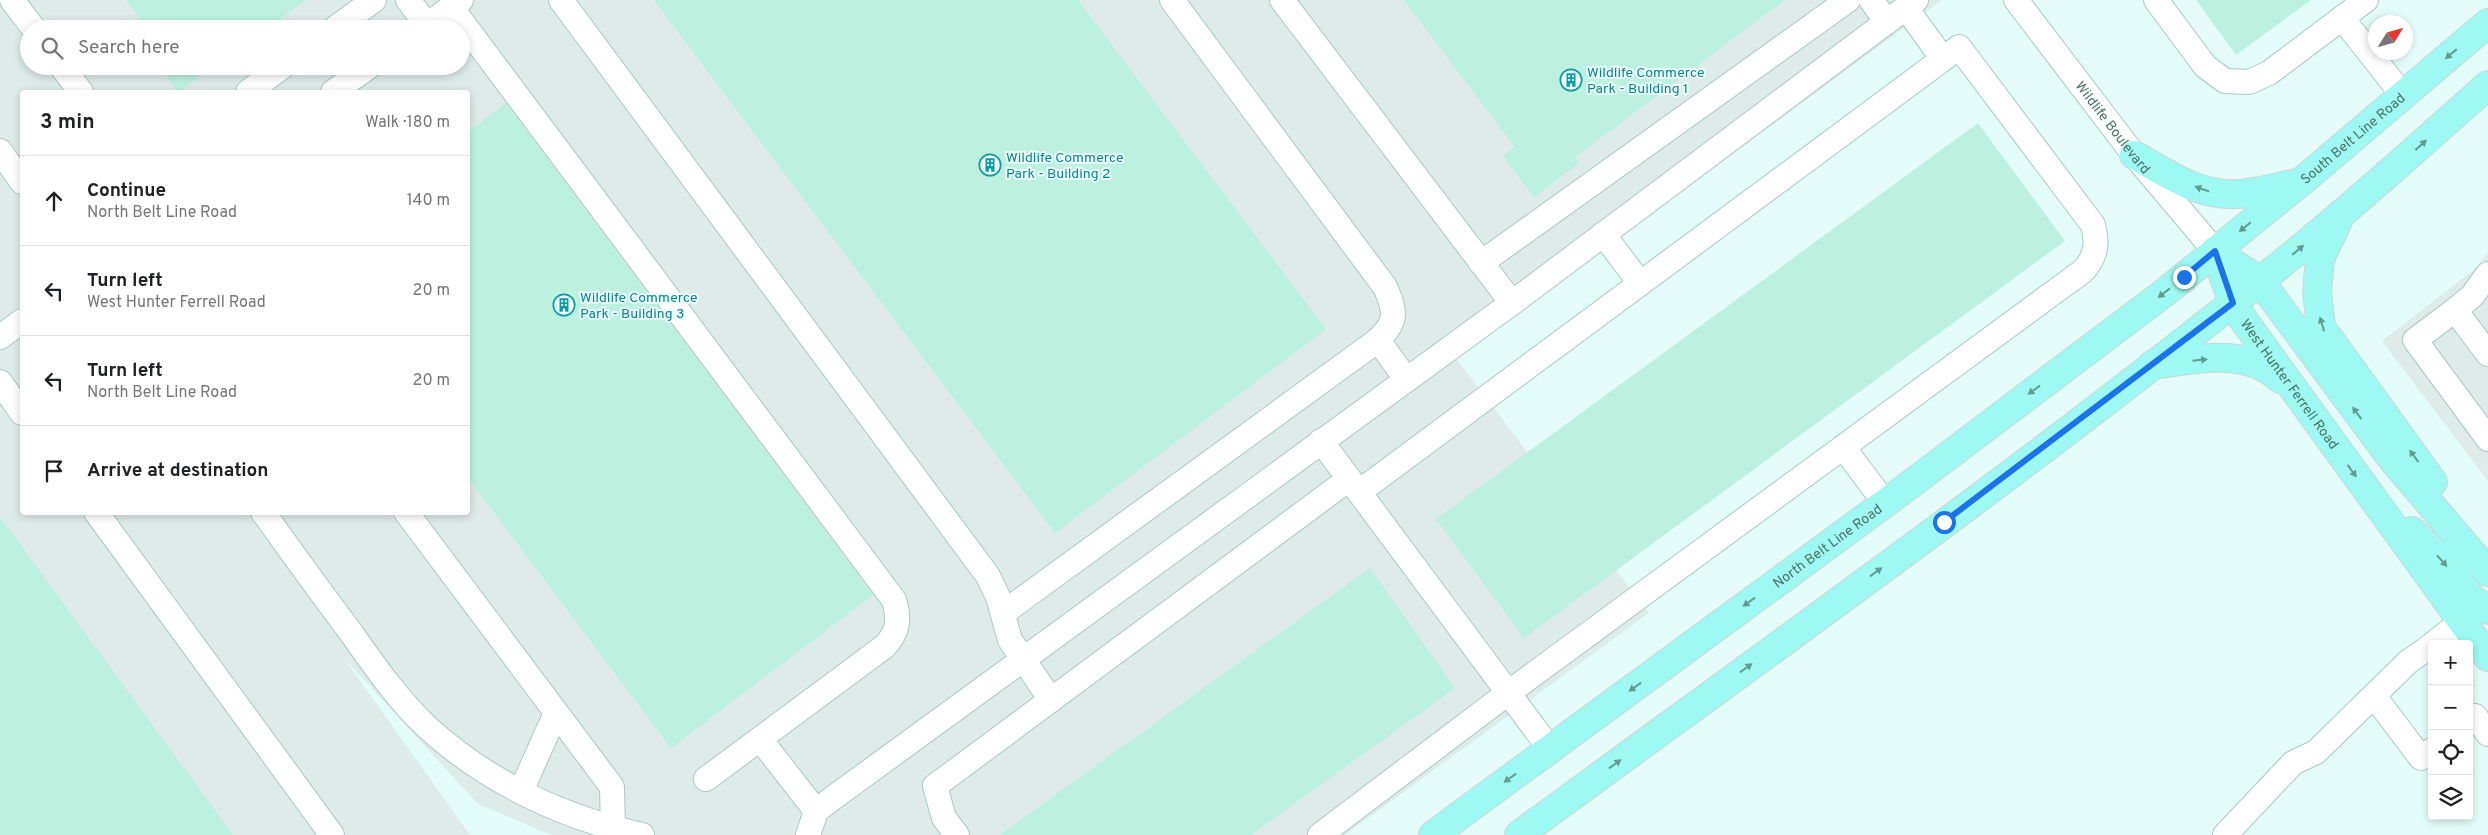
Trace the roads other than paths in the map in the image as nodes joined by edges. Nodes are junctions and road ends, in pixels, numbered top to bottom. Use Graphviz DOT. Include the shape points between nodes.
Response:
graph roads {
  1 [pos="12,0"];
  2 [pos="374,0"];
  3 [pos="408,0"];
  4 [pos="1172,0"];
  5 [pos="1282,0"];
  6 [pos="1848,0"];
  7 [pos="1871,0"];
  8 [pos="2016,0"];
  9 [pos="2156,0"];
  10 [pos="2366,0"];
  11 [pos="566,2"];
  12 [pos="456,3"];
  13 [pos="1911,4"];
  14 [pos="2342,18"];
  15 [pos="27,20"];
  16 [pos="346,20"];
  17 [pos="421,20"];
  18 [pos="434,20"];
  19 [pos="468,20"];
  20 [pos="470,22"];
  21 [pos="1887,22"];
  22 [pos="2488,23"];
  23 [pos="1943,58"];
  24 [pos="68,75"];
  25 [pos="272,75"];
  26 [pos="357,75"];
  27 [pos="2488,85"];
  28 [pos="79,90"];
  29 [pos="251,90"];
  30 [pos="336,90"];
  31 [pos="2402,94"];
  32 [pos="0,151"];
  33 [pos="2134,155"];
  34 [pos="20,179"];
  35 [pos="2301,182"];
  36 [pos="2342,213"];
  37 [pos="1603,234"];
  38 [pos="2215,251"];
  39 [pos="1481,263"];
  40 [pos="2488,274"];
  41 [pos="2260,281"];
  42 [pos="1640,284"];
  43 [pos="1512,303"];
  44 [pos="2233,303"];
  45 [pos="2455,310"];
  46 [pos="20,322"];
  47 [pos="0,337"];
  48 [pos="1378,340"];
  49 [pos="2488,354"];
  50 [pos="2152,365"];
  51 [pos="1406,379"];
  52 [pos="0,382"];
  53 [pos="2290,385"];
  54 [pos="20,410"];
  55 [pos="2488,439"];
  56 [pos="1321,441"];
  57 [pos="1843,447"];
  58 [pos="1354,486"];
  59 [pos="1885,503"];
  60 [pos="2378,506"];
  61 [pos="98,515"];
  62 [pos="265,515"];
  63 [pos="408,515"];
  64 [pos="2488,571"];
  65 [pos="2488,610"];
  66 [pos="1002,613"];
  67 [pos="2462,622"];
  68 [pos="2437,640"];
  69 [pos="2428,647"];
  70 [pos="2488,657"];
  71 [pos="1022,658"];
  72 [pos="1508,693"];
  73 [pos="2374,696"];
  74 [pos="1051,700"];
  75 [pos="556,712"];
  76 [pos="2473,718"];
  77 [pos="2488,734"];
  78 [pos="760,739"];
  79 [pos="1550,749"];
  80 [pos="2428,753"];
  81 [pos="706,779"];
  82 [pos="522,791"];
  83 [pos="816,811"];
  84 [pos="613,829"];
  85 [pos="332,835"];
  86 [pos="642,835"];
  87 [pos="808,835"];
  88 [pos="957,835"];
  89 [pos="1320,835"];
  90 [pos="1433,835"];
  91 [pos="1519,835"];
  92 [pos="2225,835"];
  1 -- 15 [label="street"];
  2 -- 16 [label="street"];
  3 -- 17 [label="street"];
  4 -- 48 [label="street" via="1385,286 1393,304 1394,319"];
  5 -- 39 [label="street"];
  6 -- 39 [label="street"];
  7 -- 21 [label="street"];
  8 -- 33 [label="street, Wildlife Boulevard"];
  9 -- 14 [label="street" via="2205,66 2225,81 2248,82 2269,73"];
  10 -- 14 [label="street"];
  11 -- 66 [label="street" via="988,576"];
  12 -- 18 [label="street"];
  12 -- 19 [label="street"];
  13 -- 21 [label="street"];
  13 -- 23 [label="street"];
  14 -- 31 [label="street"];
  20 -- 78 [label="street" via="894,600 898,622 896,631 885,646"];
  21 -- 37 [label="street"];
  22 -- 31 [label="main road, South Belt Line Road, one-way"];
  23 -- 42 [label="street"];
  23 -- 57 [label="street" via="1959,46 2093,225 2095,249 2091,262 2083,271"];
  24 -- 28 [label="street"];
  25 -- 29 [label="street"];
  26 -- 30 [label="street"];
  36 -- 27 [label="main road, one-way"];
  31 -- 35 [label="main road, South Belt Line Road"];
  32 -- 34 [label="street"];
  35 -- 33 [label="main road, one-way" via="2236,194 2212,193"];
  33 -- 38 [label="street, Wildlife Boulevard"];
  35 -- 38 [label="main road, South Belt Line Road, one-way"];
  41 -- 36 [label="main road, one-way"];
  64 -- 36 [label="main road, one-way" via="2450,506 2320,327 2317,292 2320,259"];
  37 -- 42 [label="street"];
  37 -- 43 [label="street"];
  38 -- 41 [label="main road"];
  38 -- 44 [label="main road, West Hunter Ferrell Road"];
  38 -- 59 [label="main road, North Belt Line Road, one-way"];
  39 -- 43 [label="street"];
  40 -- 45 [label="street" via="2472,296"];
  41 -- 44 [label="main road"];
  64 -- 41 [label="main road, one-way" via="2392,459"];
  42 -- 58 [label="street"];
  43 -- 51 [label="street"];
  44 -- 50 [label="main road"];
  44 -- 53 [label="main road, West Hunter Ferrell Road"];
  45 -- 49 [label="street"];
  45 -- 55 [label="street" via="2414,340"];
  46 -- 47 [label="street"];
  48 -- 51 [label="street"];
  48 -- 66 [label="street"];
  50 -- 53 [label="main road, one-way" via="2221,358 2243,360 2261,365"];
  91 -- 50 [label="main road, one-way"];
  51 -- 56 [label="street"];
  52 -- 54 [label="street"];
  53 -- 60 [label="main road, West Hunter Ferrell Road, one-way"];
  56 -- 58 [label="street"];
  56 -- 71 [label="street"];
  57 -- 59 [label="street"];
  57 -- 72 [label="street"];
  58 -- 72 [label="street"];
  58 -- 74 [label="street"];
  59 -- 79 [label="main road, North Belt Line Road, one-way"];
  60 -- 65 [label="main road, one-way" via="2409,528 2442,560 2472,599"];
  60 -- 67 [label="main road, West Hunter Ferrell Road"];
  61 -- 85 [label="street"];
  62 -- 82 [label="street" via="386,681 428,728 472,764"];
  63 -- 75 [label="street"];
  66 -- 71 [label="street" via="1010,640"];
  67 -- 68 [label="street"];
  67 -- 70 [label="main road, West Hunter Ferrell Road"];
  69 -- 73 [label="street"];
  71 -- 74 [label="street"];
  71 -- 83 [label="street"];
  72 -- 79 [label="street"];
  72 -- 89 [label="street"];
  73 -- 80 [label="street" via="2422,758"];
  73 -- 92 [label="street" via="2316,752 2293,762"];
  74 -- 88 [label="street" via="936,786 944,818"];
  75 -- 82 [label="street"];
  75 -- 84 [label="street" via="612,787"];
  76 -- 77 [label="street" via="2475,716"];
  78 -- 81 [label="street"];
  78 -- 83 [label="street"];
  79 -- 90 [label="main road, North Belt Line Road, one-way"];
  82 -- 84 [label="street" via="555,808"];
  83 -- 87 [label="street"];
  84 -- 86 [label="street"];
}
